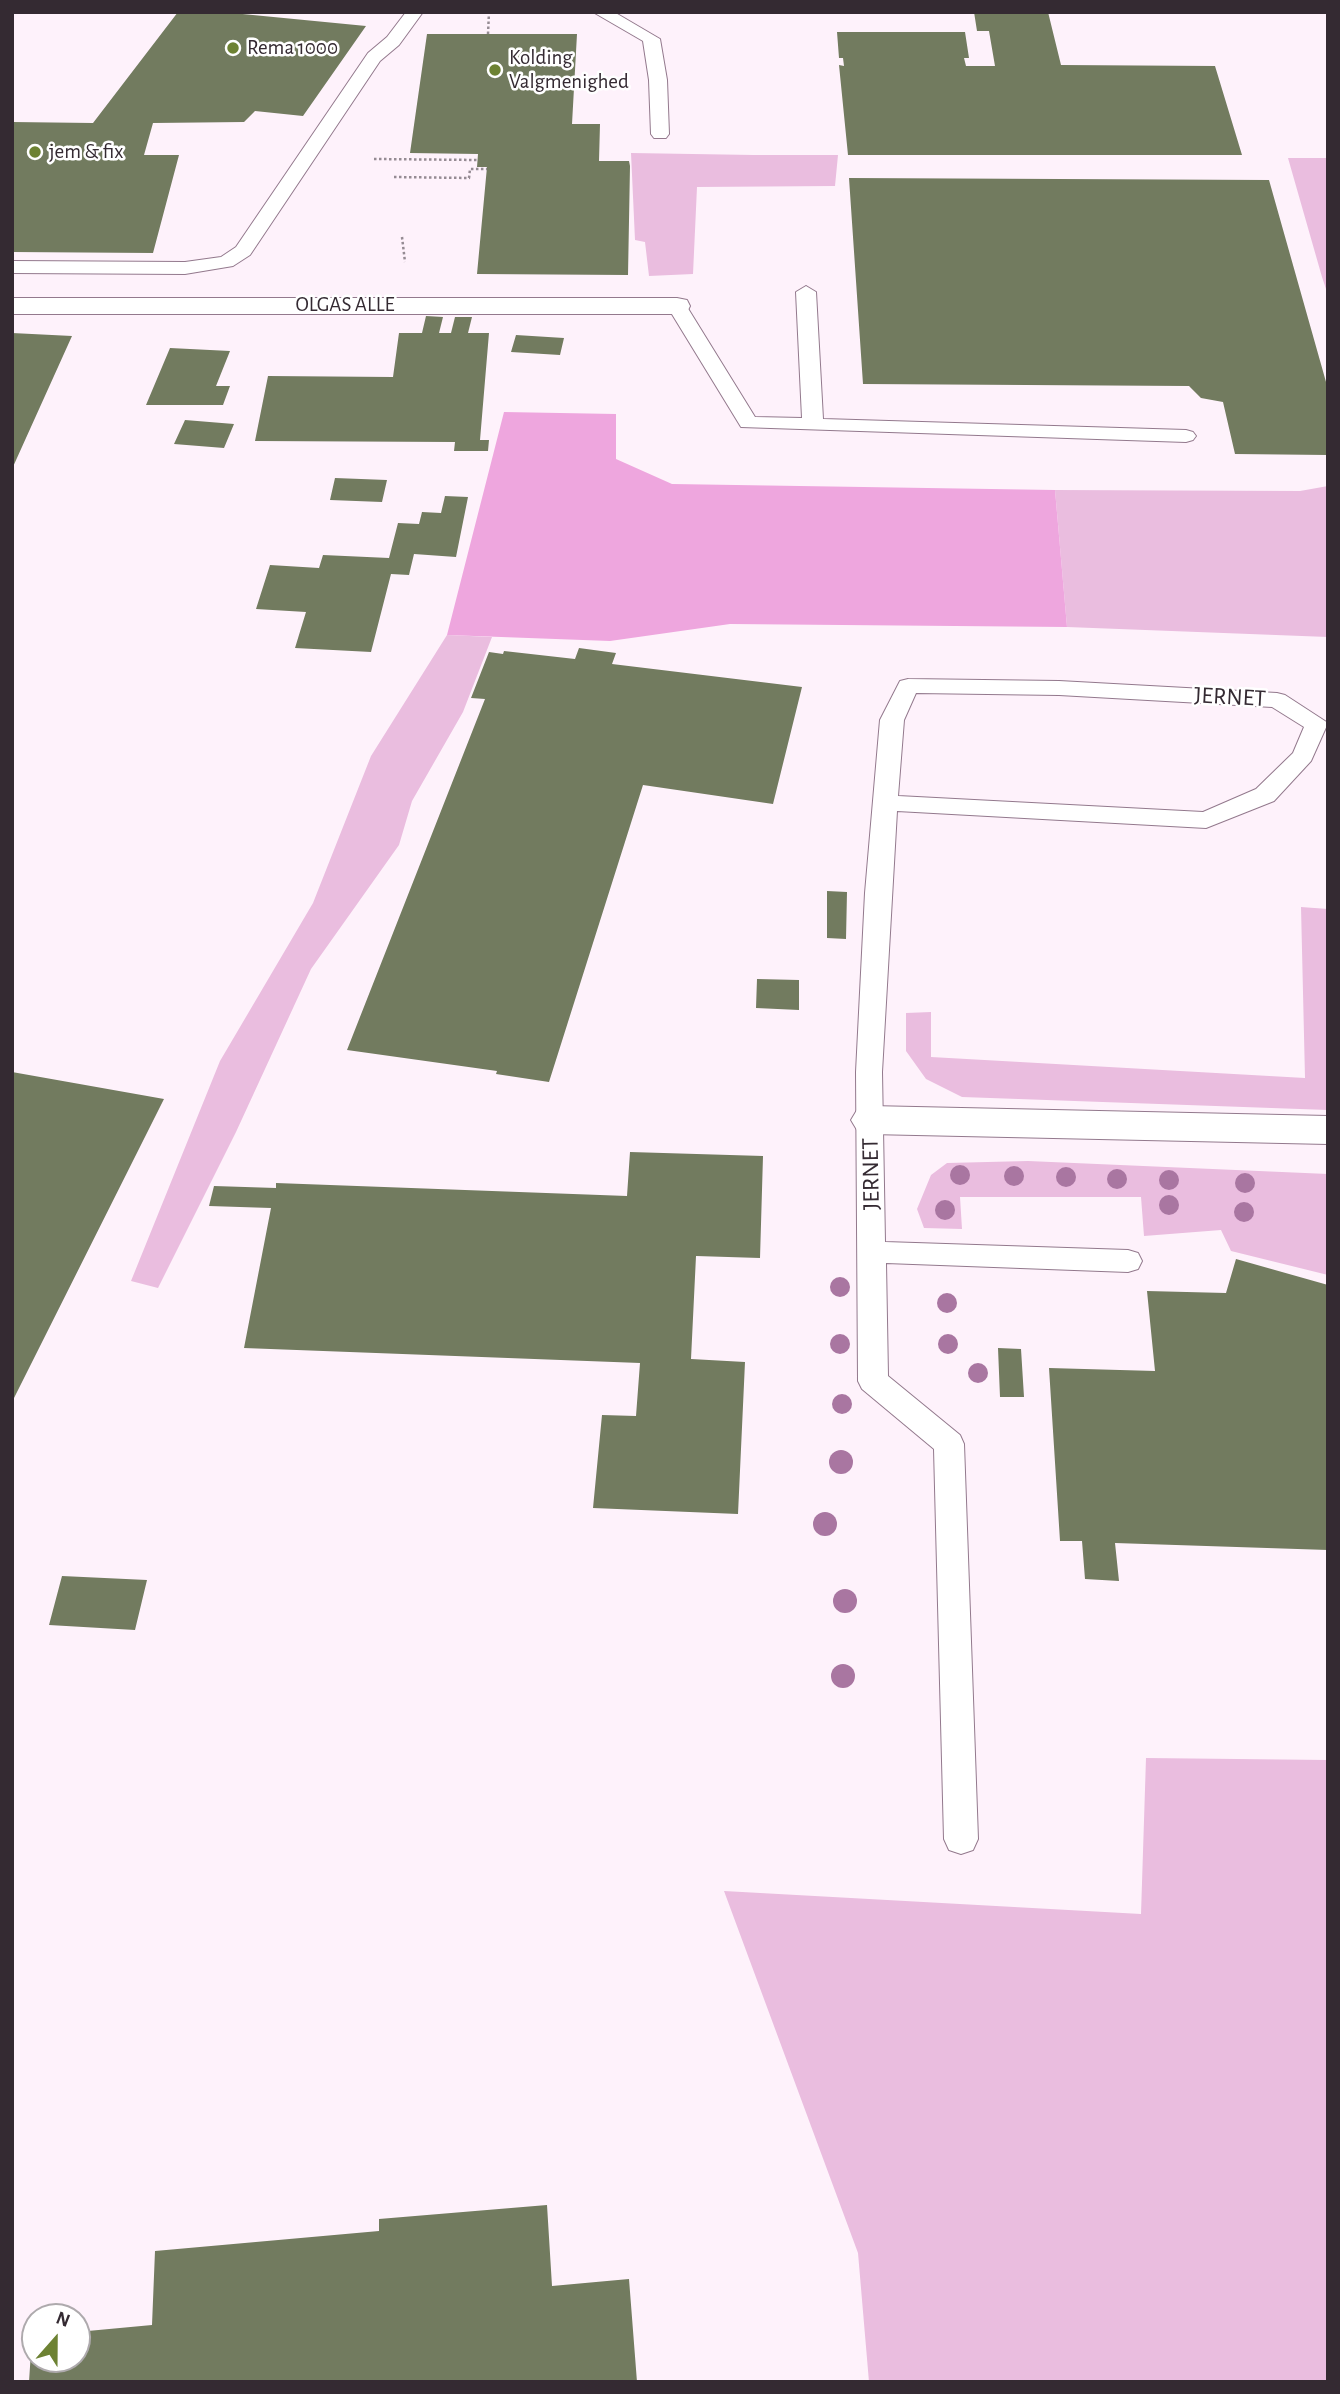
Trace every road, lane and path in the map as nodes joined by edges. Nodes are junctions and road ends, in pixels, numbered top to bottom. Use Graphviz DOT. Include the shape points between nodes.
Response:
graph roads {
  1 [pos="415,12"];
  2 [pos="489,12"];
  3 [pos="601,12"];
  4 [pos="488,34"];
  5 [pos="660,134"];
  6 [pos="374,159"];
  7 [pos="478,160"];
  8 [pos="487,169"];
  9 [pos="394,177"];
  10 [pos="12,267"];
  11 [pos="806,292"];
  12 [pos="12,306"];
  13 [pos="677,306"];
  14 [pos="813,425"];
  15 [pos="1186,436"];
  16 [pos="885,803"];
  17 [pos="870,1120"];
  18 [pos="1328,1130"];
  19 [pos="872,1240"];
  20 [pos="1128,1261"];
  21 [pos="961,1839"];
  1 -- 10 [label="lane" via="374,57 243,251 226,262 184,268"];
  2 -- 4 [label="path"];
  3 -- 5 [label="lane" via="651,39"];
  6 -- 7 [label="path"];
  8 -- 9 [label="path" via="470,169 470,178"];
  11 -- 14 [label="lane"];
  12 -- 13 [label="street, OLGAS ALLE"];
  13 -- 14 [label="lane" via="748,423"];
  14 -- 15 [label="lane"];
  16 -- 16 [label="lane, JERNET" via="1206,820 1265,794 1303,757 1317,725 1277,700 1059,688 908,686 892,720"];
  16 -- 17 [label="lane, JERNET"];
  17 -- 18 [label="street, JERNET"];
  17 -- 19 [label="lane, JERNET"];
  19 -- 20 [label="lane"];
  19 -- 21 [label="lane, JERNET" via="873,1381 949,1444"];
}
